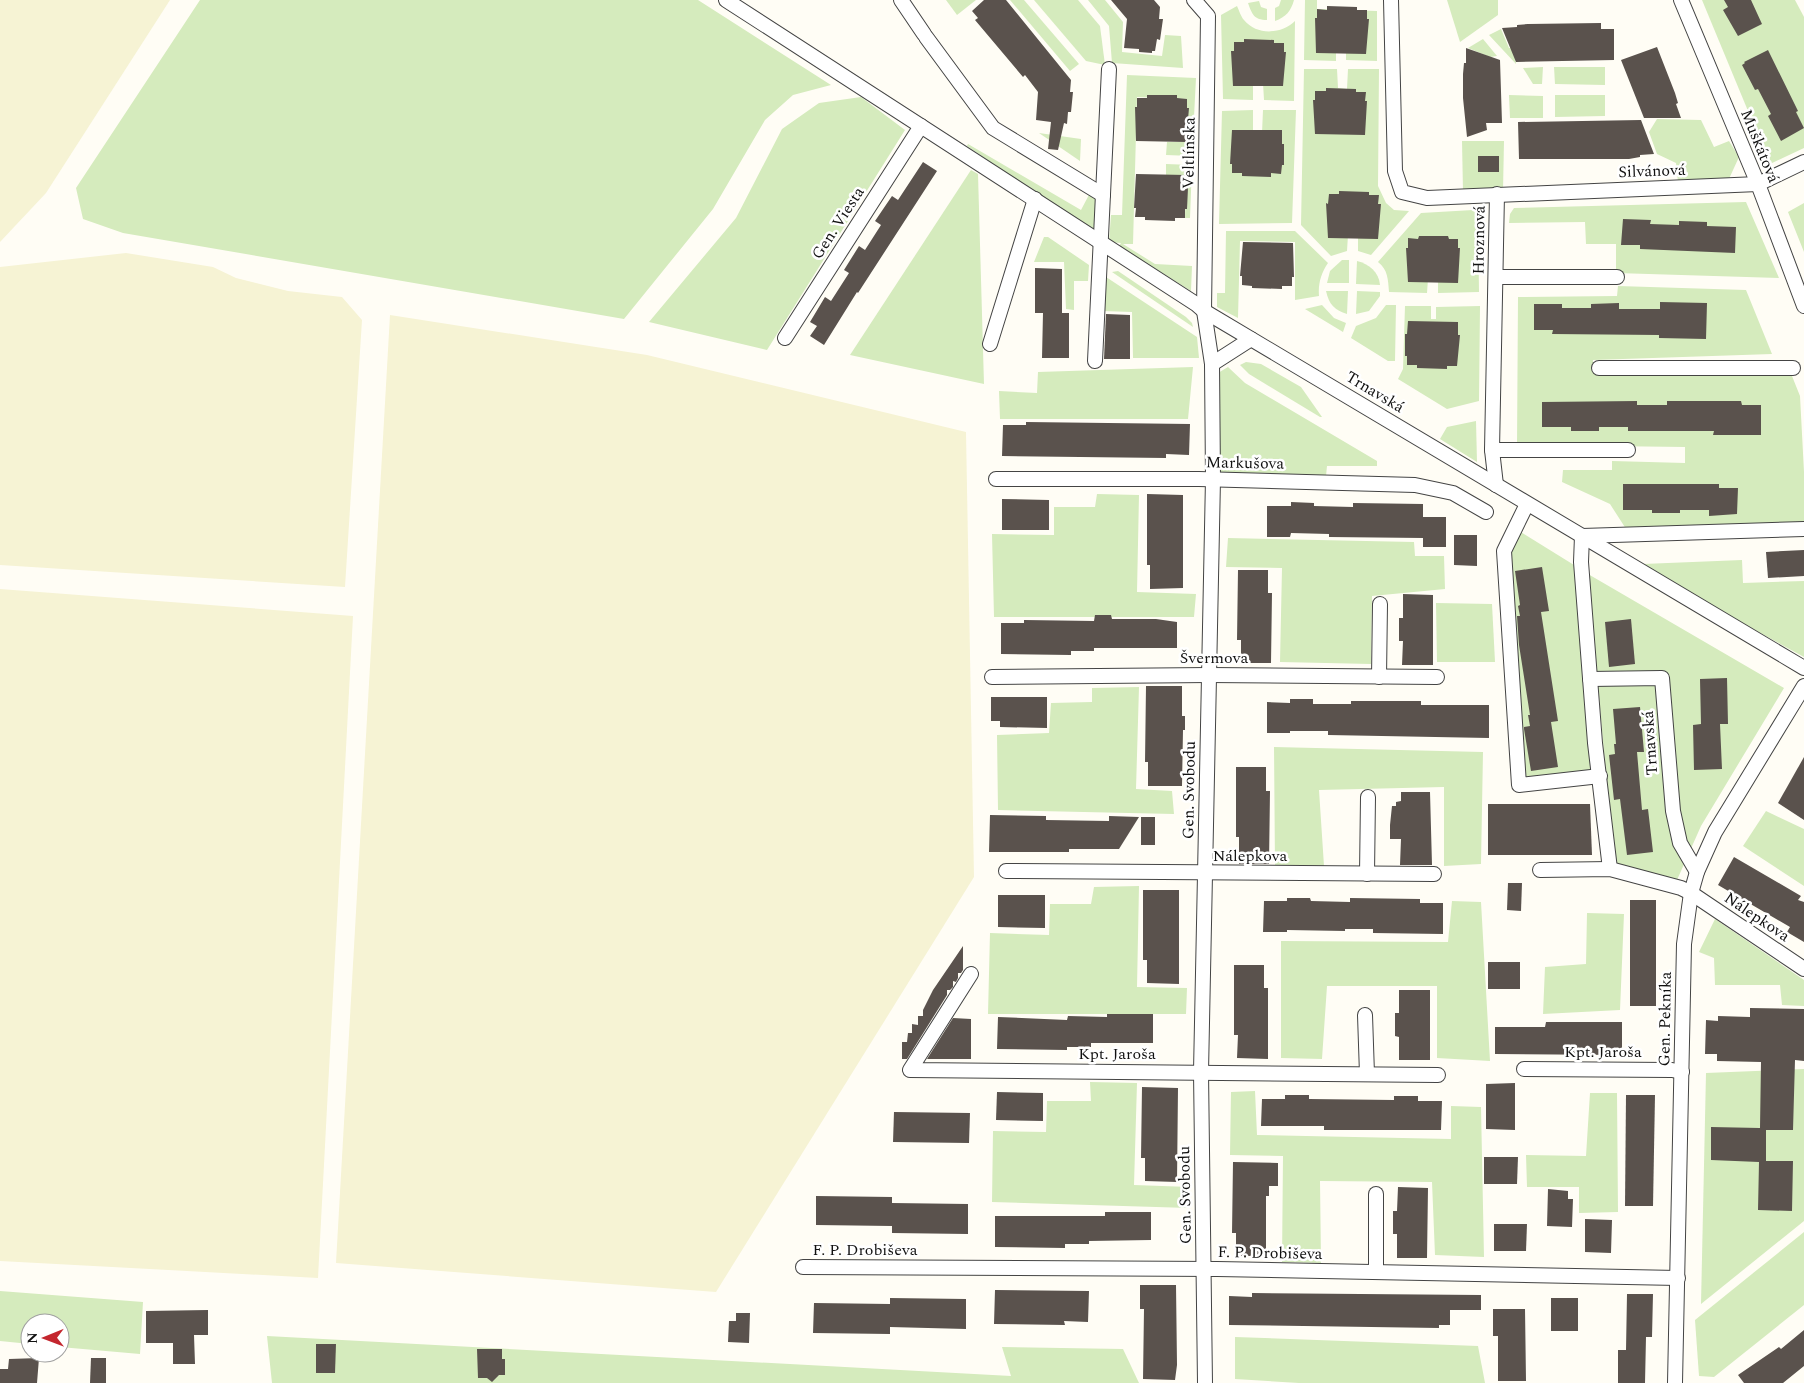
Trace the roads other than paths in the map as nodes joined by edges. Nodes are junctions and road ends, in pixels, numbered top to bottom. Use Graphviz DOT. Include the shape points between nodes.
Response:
graph roads {
  1 [pos="726,0"];
  2 [pos="901,0"];
  3 [pos="1194,0"];
  4 [pos="1391,0"];
  5 [pos="1681,0"];
  6 [pos="1109,69"];
  7 [pos="921,126"];
  8 [pos="1804,162"];
  9 [pos="1758,184"];
  10 [pos="1497,194"];
  11 [pos="1103,195"];
  12 [pos="1035,199"];
  13 [pos="1101,242"];
  14 [pos="1617,277"];
  15 [pos="1496,278"];
  16 [pos="1804,306"];
  17 [pos="1204,311"];
  18 [pos="785,338"];
  19 [pos="1251,339"];
  20 [pos="990,344"];
  21 [pos="1094,361"];
  22 [pos="1212,364"];
  23 [pos="1599,368"];
  24 [pos="1793,368"];
  25 [pos="1492,450"];
  26 [pos="1628,450"];
  27 [pos="996,479"];
  28 [pos="1213,480"];
  29 [pos="1496,485"];
  30 [pos="1527,504"];
  31 [pos="1486,512"];
  32 [pos="1804,529"];
  33 [pos="1582,536"];
  34 [pos="1380,604"];
  35 [pos="1804,668"];
  36 [pos="1209,675"];
  37 [pos="992,677"];
  38 [pos="1379,677"];
  39 [pos="1437,677"];
  40 [pos="1590,679"];
  41 [pos="1804,686"];
  42 [pos="1600,776"];
  43 [pos="1368,797"];
  44 [pos="1610,869"];
  45 [pos="1540,870"];
  46 [pos="1006,871"];
  47 [pos="1697,872"];
  48 [pos="1204,873"];
  49 [pos="1367,874"];
  50 [pos="1434,874"];
  51 [pos="1690,892"];
  52 [pos="1804,969"];
  53 [pos="971,974"];
  54 [pos="1366,1015"];
  55 [pos="1524,1069"];
  56 [pos="1201,1072"];
  57 [pos="1682,1072"];
  58 [pos="1367,1074"];
  59 [pos="1438,1075"];
  60 [pos="1376,1194"];
  61 [pos="803,1267"];
  62 [pos="1203,1270"];
  63 [pos="1376,1272"];
  64 [pos="1678,1278"];
  65 [pos="1205,1383"];
  66 [pos="1675,1383"];
  1 -- 7 [label="street, Trnavská"];
  2 -- 11 [label="street" via="993,128"];
  3 -- 17 [label="street, Veltlínska" via="1208,16"];
  4 -- 10 [label="street, Hroznová" via="1395,171 1402,192 1427,198"];
  5 -- 9 [label="street, Muškátová"];
  6 -- 11 [label="street"];
  7 -- 12 [label="street, Trnavská"];
  7 -- 18 [label="street, Gen. Viesta"];
  8 -- 9 [label="street, Silvánová"];
  9 -- 10 [label="street, Silvánová"];
  9 -- 16 [label="street, Muškátová"];
  10 -- 15 [label="street, Hroznová"];
  11 -- 13 [label="street"];
  12 -- 13 [label="street, Trnavská"];
  12 -- 20 [label="street"];
  13 -- 17 [label="street, Trnavská"];
  13 -- 21 [label="street"];
  14 -- 15 [label="street"];
  15 -- 25 [label="street, Hroznová"];
  17 -- 19 [label="street, Trnavská"];
  17 -- 22 [label="street, Gen. Svobodu"];
  19 -- 22 [label="street"];
  19 -- 29 [label="street, Trnavská"];
  22 -- 28 [label="street, Gen. Svobodu"];
  23 -- 24 [label="street"];
  25 -- 26 [label="street"];
  25 -- 29 [label="street, Hroznová"];
  27 -- 28 [label="street, Markušova"];
  28 -- 31 [label="street, Markušova" via="1415,485 1453,493"];
  28 -- 36 [label="street, Gen. Svobodu"];
  29 -- 30 [label="street, Trnavská"];
  30 -- 33 [label="street, Trnavská"];
  30 -- 42 [label="street" via="1504,551 1519,786"];
  32 -- 33 [label="street"];
  33 -- 35 [label="street, Trnavská"];
  33 -- 40 [label="street"];
  34 -- 38 [label="street"];
  36 -- 37 [label="street, Švermova"];
  36 -- 38 [label="street, Švermova"];
  36 -- 48 [label="street, Gen. Svobodu"];
  38 -- 39 [label="street, Švermova"];
  40 -- 42 [label="street"];
  40 -- 47 [label="street, Trnavská" via="1662,678 1673,811 1680,842"];
  41 -- 47 [label="street, Gen. Pekníka" via="1715,832"];
  42 -- 44 [label="street"];
  43 -- 49 [label="street"];
  44 -- 45 [label="street, Nálepkova"];
  44 -- 51 [label="street, Nálepkova"];
  46 -- 48 [label="street, Nálepkova"];
  47 -- 51 [label="street, Gen. Pekníka"];
  48 -- 49 [label="street, Nálepkova"];
  48 -- 56 [label="street, Gen. Svobodu"];
  49 -- 50 [label="street, Nálepkova"];
  51 -- 52 [label="street, Nálepkova"];
  51 -- 57 [label="street, Gen. Pekníka" via="1684,944"];
  53 -- 56 [label="street, Kpt. Jaroša" via="910,1070"];
  54 -- 58 [label="street"];
  55 -- 57 [label="street, Kpt. Jaroša"];
  56 -- 58 [label="street, Kpt. Jaroša"];
  56 -- 62 [label="street, Gen. Svobodu"];
  57 -- 64 [label="street, Gen. Pekníka"];
  58 -- 59 [label="street, Kpt. Jaroša"];
  60 -- 63 [label="street"];
  61 -- 62 [label="street, F. P. Drobiševa"];
  62 -- 63 [label="street, F. P. Drobiševa"];
  62 -- 65 [label="street, Gen. Svobodu"];
  63 -- 64 [label="street, F. P. Drobiševa"];
  64 -- 66 [label="street, Gen. Pekníka"];
}
